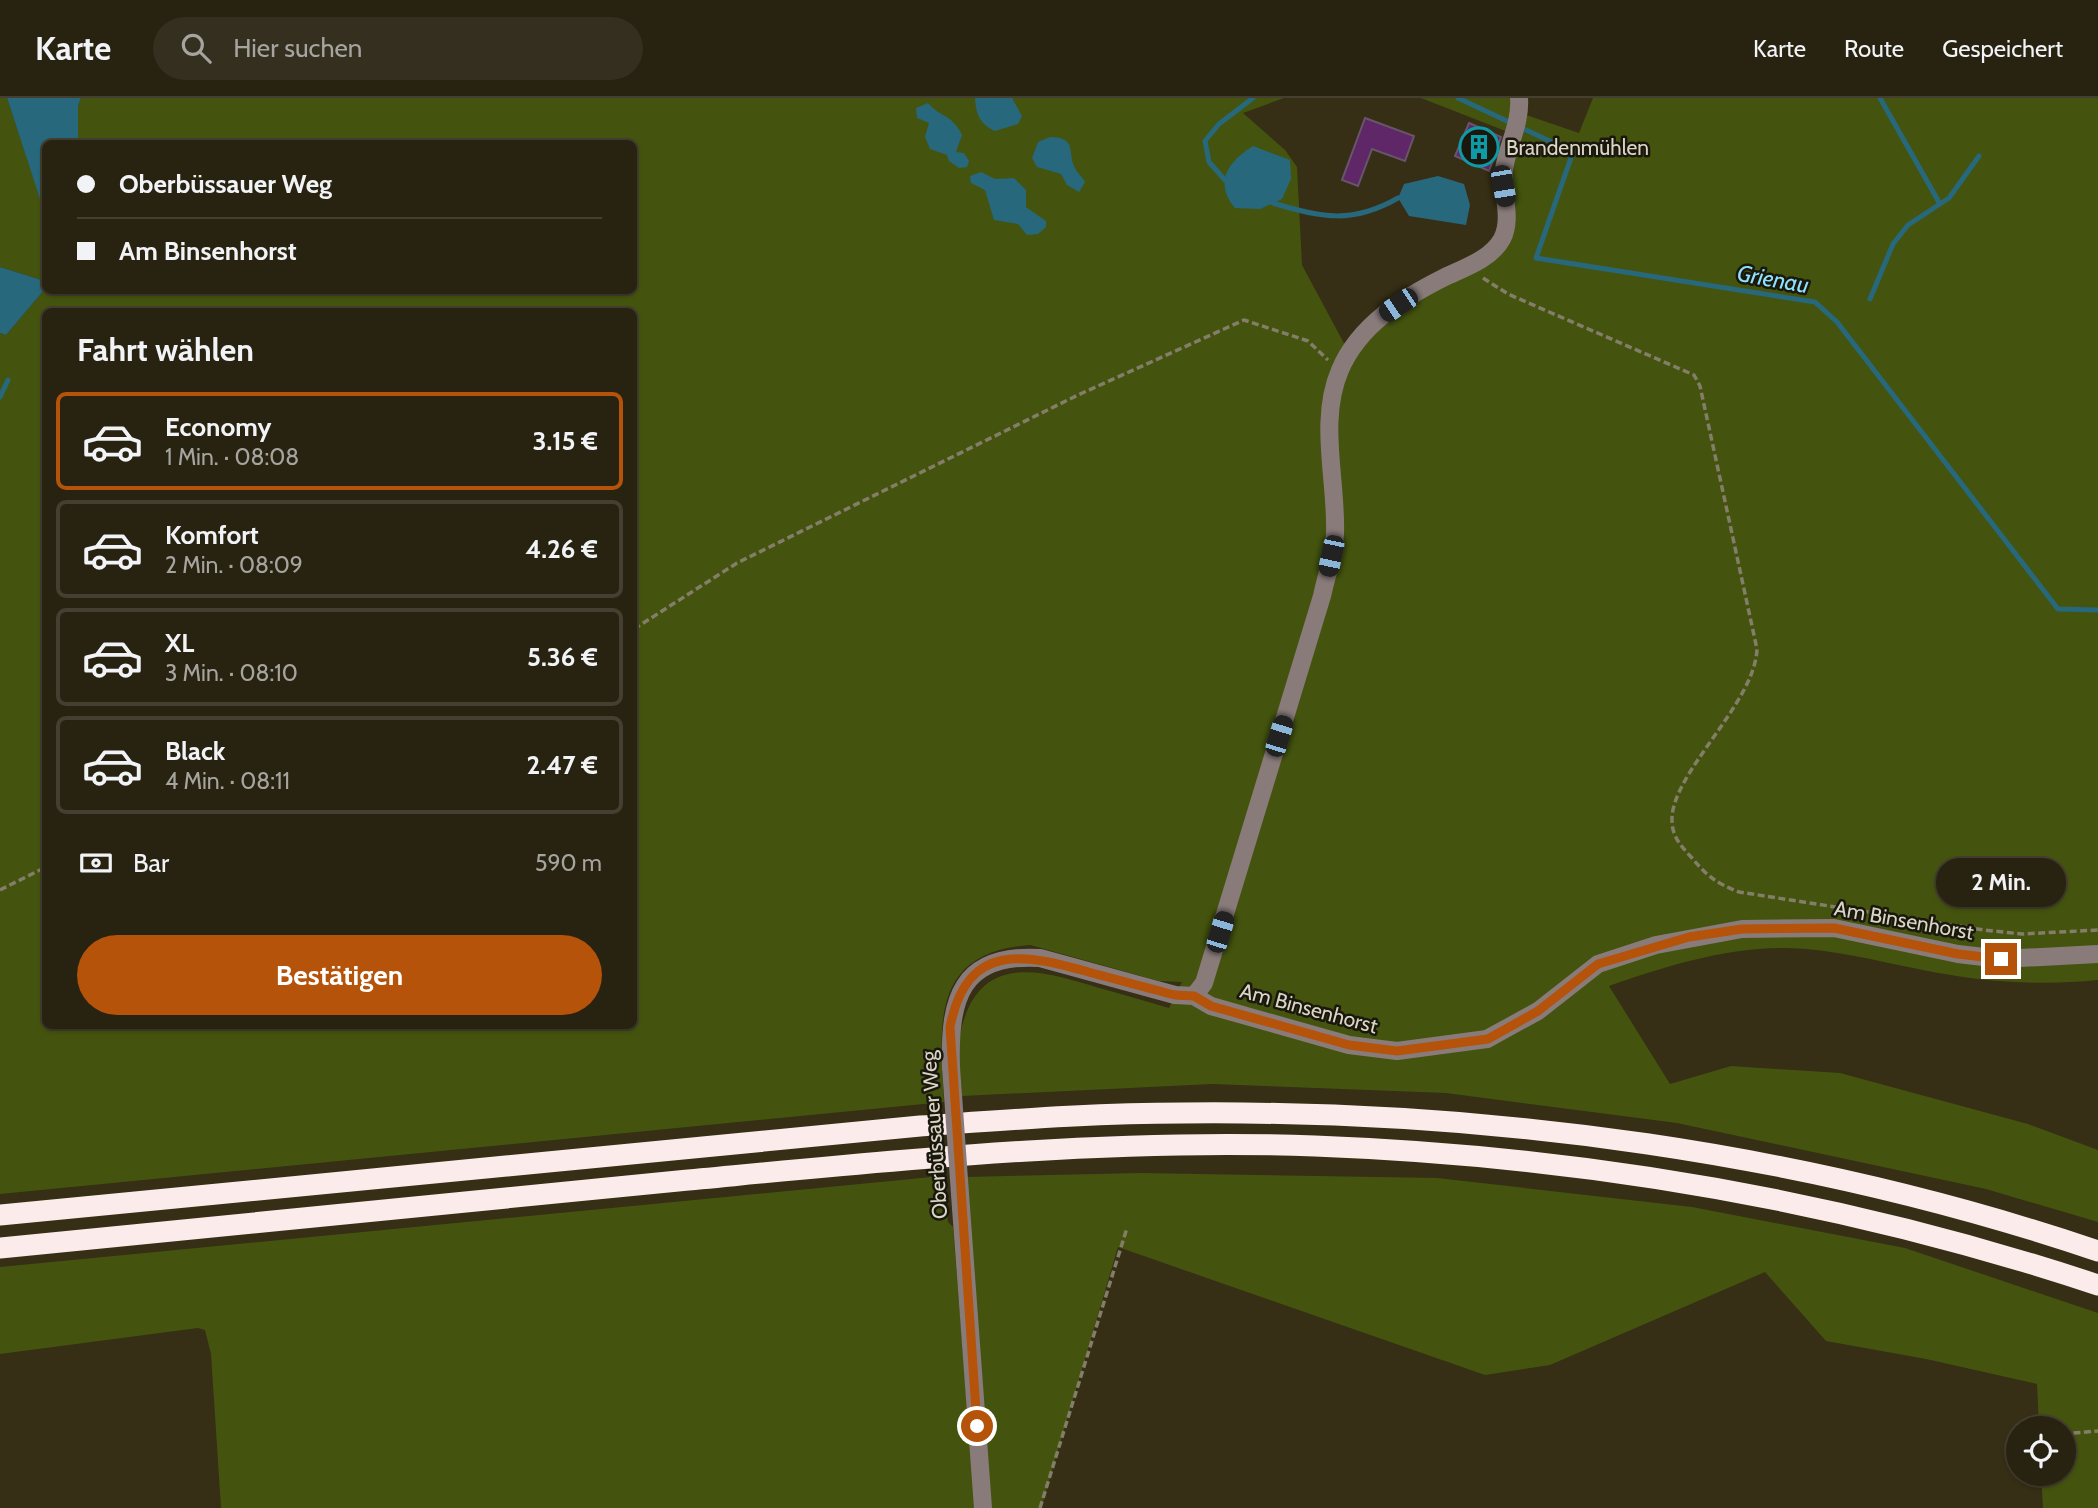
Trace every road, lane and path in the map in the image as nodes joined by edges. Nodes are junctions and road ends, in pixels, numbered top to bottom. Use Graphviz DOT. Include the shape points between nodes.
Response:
graph roads {
  1 [pos="1520,105"];
  2 [pos="1466,267"];
  3 [pos="1339,371"];
  4 [pos="637,627"];
  5 [pos="42,869"];
  6 [pos="0,890"];
  7 [pos="2098,930"];
  8 [pos="2098,954"];
  9 [pos="1194,996"];
  10 [pos="0,1215"];
  11 [pos="1127,1228"];
  12 [pos="0,1248"];
  13 [pos="2098,1251"];
  14 [pos="2098,1285"];
  15 [pos="2098,1431"];
  16 [pos="2076,1433"];
  17 [pos="983,1508"];
  18 [pos="1040,1508"];
  1 -- 2 [label="street" via="1504,168 1506,224 1502,238"];
  2 -- 3 [label="street" via="1420,290 1376,320"];
  2 -- 7 [label="path" via="1508,294 1694,375 1700,386 1757,649 1753,675 1684,786 1671,820 1682,848 1713,881 1739,892 1984,930 2022,934"];
  3 -- 4 [label="path" via="1308,341 1244,320 737,563"];
  3 -- 9 [label="street" via="1330,410 1335,536 1322,596 1204,983"];
  5 -- 6 [label="path"];
  8 -- 9 [label="street, Am Binsenhorst" via="2001,959 1834,928 1742,929 1656,945 1598,964 1538,1011 1488,1039 1397,1051 1349,1045 1211,1006"];
  9 -- 17 [label="street, Oberbüssauer Weg, bridge" via="1175,995 1040,958 1002,960 973,976 955,1003 951,1067"];
  10 -- 13 [label="highway" via="933,1125 1170,1113 1314,1114 1516,1127 1748,1160 1956,1209"];
  11 -- 18 [label="path"];
  12 -- 14 [label="highway" via="926,1157 1171,1144 1312,1146 1513,1159 1742,1192 1947,1239"];
  15 -- 16 [label="path"];
}
